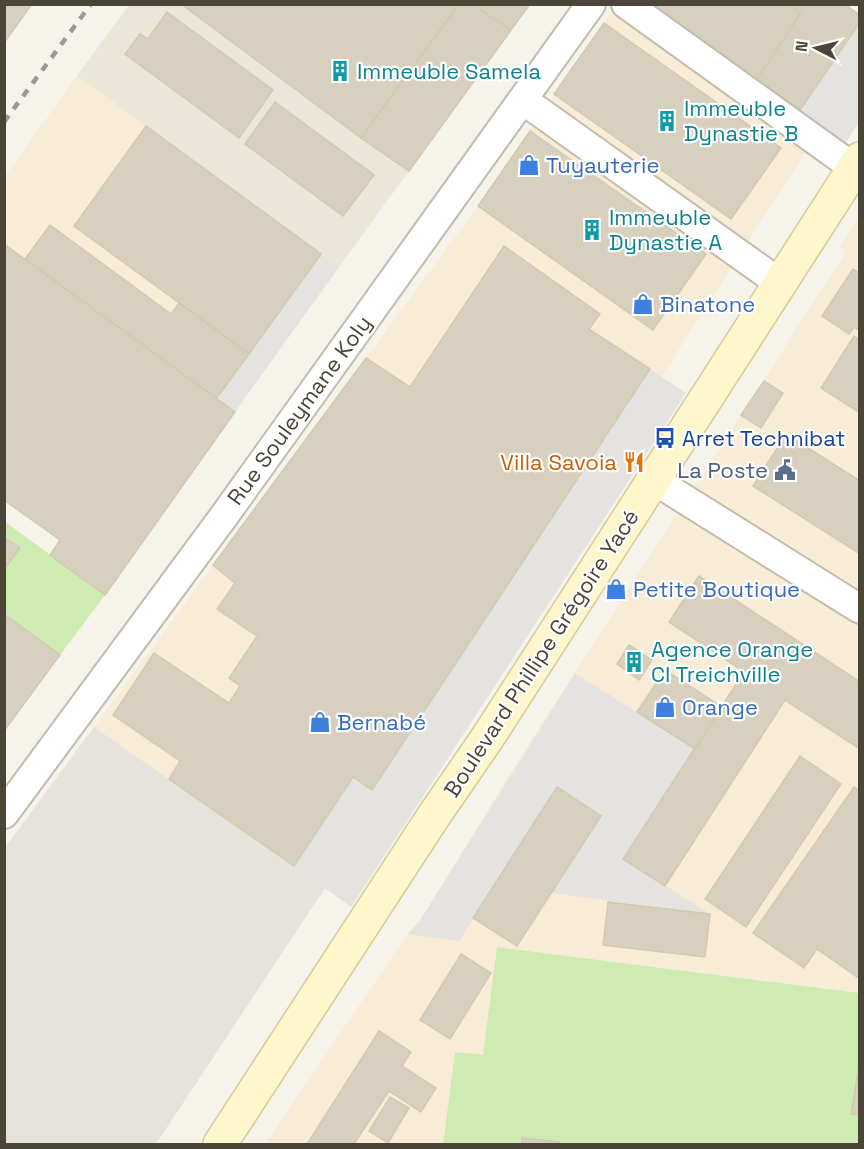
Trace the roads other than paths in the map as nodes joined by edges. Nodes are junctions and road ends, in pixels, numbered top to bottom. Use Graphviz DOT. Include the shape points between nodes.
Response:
graph roads {
  1 [pos="591,4"];
  2 [pos="626,4"];
  3 [pos="523,100"];
  4 [pos="857,164"];
  5 [pos="781,284"];
  6 [pos="654,480"];
  7 [pos="860,609"];
  8 [pos="4,814"];
  9 [pos="220,1144"];
  1 -- 3 [label="street, Rue Souleymane Koly"];
  2 -- 4 [label="street"];
  3 -- 5 [label="street"];
  3 -- 8 [label="street, Rue Souleymane Koly"];
  4 -- 5 [label="main road, Boulevard Phillipe Grégoire Yacé"];
  5 -- 6 [label="main road, Boulevard Phillipe Grégoire Yacé"];
  6 -- 7 [label="street"];
  6 -- 9 [label="main road, Boulevard Phillipe Grégoire Yacé"];
}
